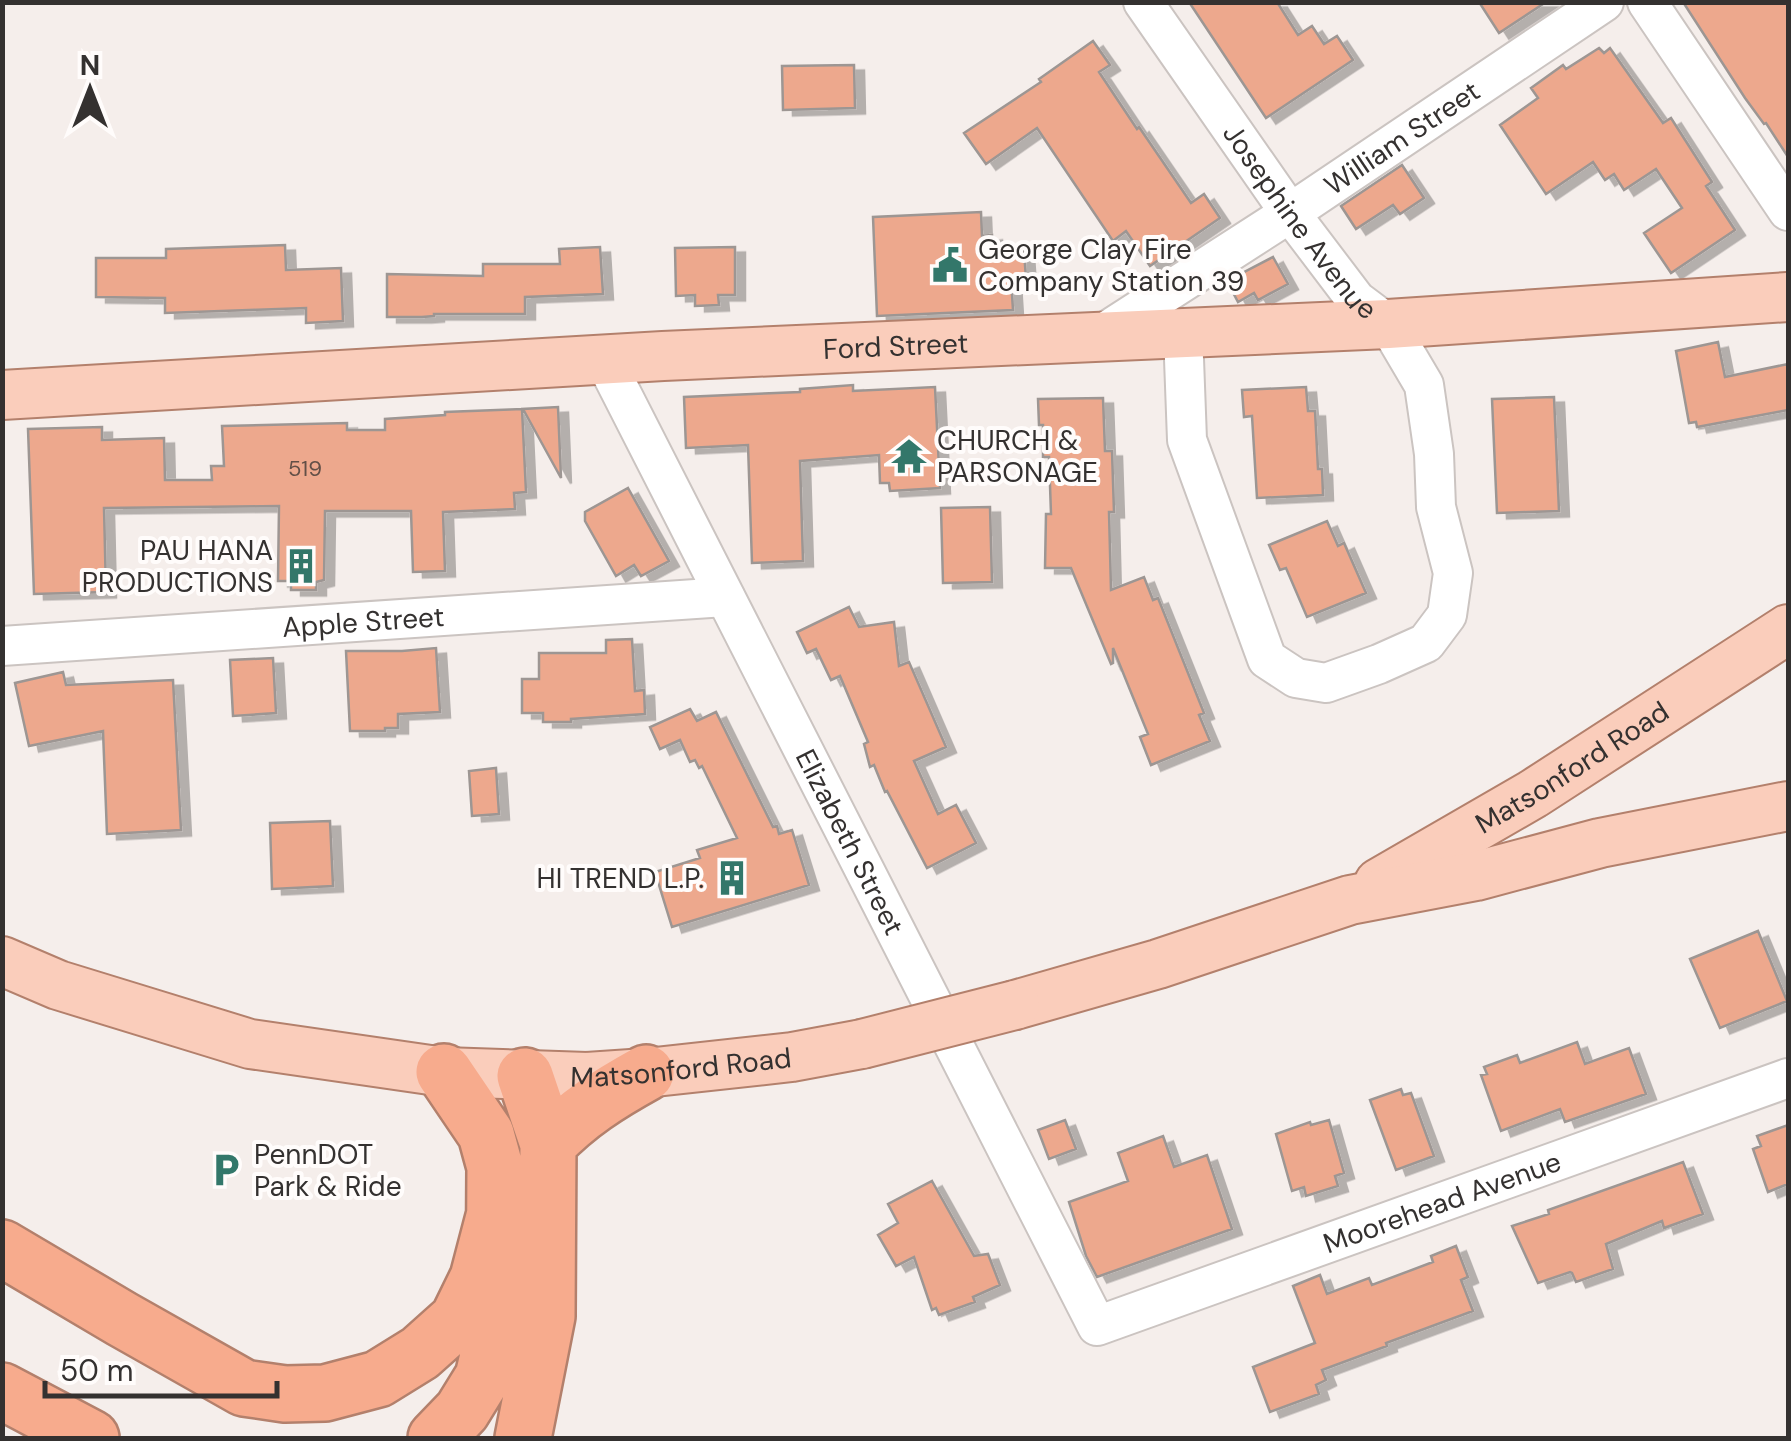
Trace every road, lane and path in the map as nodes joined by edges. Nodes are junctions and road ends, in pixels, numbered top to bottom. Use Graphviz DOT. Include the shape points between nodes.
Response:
graph roads {
  1 [pos="1143,2"];
  2 [pos="1604,2"];
  3 [pos="1647,2"];
  4 [pos="1788,210"];
  5 [pos="1290,213"];
  6 [pos="1788,297"];
  7 [pos="1388,324"];
  8 [pos="1183,332"];
  9 [pos="1099,336"];
  10 [pos="604,359"];
  11 [pos="2,395"];
  12 [pos="725,597"];
  13 [pos="1788,629"];
  14 [pos="2,646"];
  15 [pos="1788,806"];
  16 [pos="1350,900"];
  17 [pos="2,960"];
  18 [pos="444,1072"];
  19 [pos="646,1073"];
  20 [pos="525,1076"];
  21 [pos="1788,1078"];
  22 [pos="548,1144"];
  23 [pos="495,1190"];
  24 [pos="2,1248"];
  25 [pos="1097,1326"];
  26 [pos="2,1391"];
  27 [pos="2,1401"];
  28 [pos="48,1438"];
  29 [pos="91,1438"];
  30 [pos="436,1438"];
  31 [pos="523,1438"];
  1 -- 5 [label="street, Josephine Avenue"];
  2 -- 5 [label="street, William Street"];
  3 -- 4 [label="street"];
  5 -- 7 [label="street, Josephine Avenue" via="1356,300"];
  5 -- 9 [label="street, William Street"];
  6 -- 7 [label="main road, Ford Street"];
  7 -- 8 [label="main road, Ford Street"];
  7 -- 8 [label="street, Josephine Avenue" via="1424,385 1436,507 1453,572 1447,615 1426,642 1326,682 1296,678 1267,660 1187,440"];
  8 -- 9 [label="main road, Ford Street"];
  9 -- 10 [label="main road, Ford Street"];
  10 -- 11 [label="main road, Ford Street"];
  10 -- 12 [label="street, Elizabeth Street"];
  12 -- 14 [label="street, Apple Street"];
  12 -- 25 [label="street, Elizabeth Street"];
  13 -- 16 [label="main road, Matsonford Road" via="1532,794"];
  15 -- 16 [label="main road, Matsonford Road"];
  16 -- 19 [label="main road, Matsonford Road, bridge" via="1158,964 862,1044"];
  17 -- 18 [label="main road, Matsonford Road" via="58,985 250,1044"];
  18 -- 20 [label="main road, Matsonford Road"];
  18 -- 23 [label="highway" via="486,1134"];
  19 -- 20 [label="main road, Matsonford Road"];
  19 -- 22 [label="highway" via="604,1096"];
  20 -- 22 [label="highway"];
  20 -- 23 [label="highway"];
  21 -- 25 [label="street, Moorehead Avenue"];
  22 -- 31 [label="highway" via="548,1316"];
  23 -- 24 [label="highway" via="478,1278 458,1319 378,1379 326,1393 244,1388"];
  23 -- 30 [label="highway" via="494,1330 483,1378"];
  26 -- 29 [label="highway"];
  27 -- 28 [label="highway"];
}
